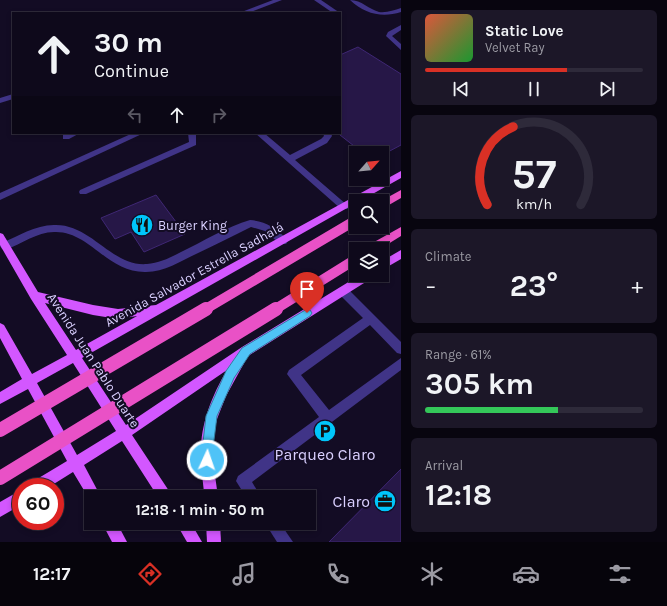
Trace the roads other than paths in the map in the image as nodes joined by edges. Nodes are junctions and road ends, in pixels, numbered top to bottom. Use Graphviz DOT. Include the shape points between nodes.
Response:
graph roads {
  1 [pos="279,0"];
  2 [pos="317,0"];
  3 [pos="353,0"];
  4 [pos="401,10"];
  5 [pos="245,12"];
  6 [pos="335,12"];
  7 [pos="401,27"];
  8 [pos="401,48"];
  9 [pos="12,96"];
  10 [pos="0,101"];
  11 [pos="74,134"];
  12 [pos="138,134"];
  13 [pos="192,134"];
  14 [pos="260,134"];
  15 [pos="327,134"];
  16 [pos="66,137"];
  17 [pos="289,159"];
  18 [pos="401,174"];
  19 [pos="83,192"];
  20 [pos="401,194"];
  21 [pos="0,197"];
  22 [pos="389,201"];
  23 [pos="344,207"];
  24 [pos="349,224"];
  25 [pos="401,231"];
  26 [pos="283,240"];
  27 [pos="2,242"];
  28 [pos="383,242"];
  29 [pos="401,254"];
  30 [pos="349,262"];
  31 [pos="389,262"];
  32 [pos="357,282"];
  33 [pos="343,291"];
  34 [pos="35,296"];
  35 [pos="164,307"];
  36 [pos="371,318"];
  37 [pos="0,328"];
  38 [pos="401,348"];
  39 [pos="246,351"];
  40 [pos="75,357"];
  41 [pos="401,363"];
  42 [pos="30,382"];
  43 [pos="0,398"];
  44 [pos="328,418"];
  45 [pos="0,430"];
  46 [pos="124,433"];
  47 [pos="75,464"];
  48 [pos="0,478"];
  49 [pos="52,478"];
  50 [pos="90,490"];
  51 [pos="161,490"];
  52 [pos="210,490"];
  53 [pos="249,490"];
  54 [pos="12,503"];
  55 [pos="0,510"];
  56 [pos="113,530"];
  57 [pos="187,530"];
  58 [pos="213,530"];
  59 [pos="277,530"];
  60 [pos="120,542"];
  61 [pos="195,542"];
  62 [pos="214,542"];
  63 [pos="286,542"];
  1 -- 5 [label="street"];
  2 -- 6 [label="street"];
  3 -- 4 [label="street" via="378,14 390,14"];
  7 -- 8 [label="street" via="389,36"];
  9 -- 10 [label="street"];
  11 -- 16 [label="street"];
  12 -- 21 [label="street"];
  13 -- 19 [label="street" via="193,143"];
  14 -- 17 [label="street"];
  15 -- 17 [label="street" via="324,141"];
  17 -- 23 [label="street"];
  18 -- 23 [label="main road, Avenida Salvador Estrella Sadhalá"];
  20 -- 22 [label="highway"];
  23 -- 26 [label="main road, Avenida Salvador Estrella Sadhalá"];
  24 -- 45 [label="highway, bridge"];
  25 -- 28 [label="highway"];
  26 -- 27 [label="street" via="267,226 250,223 164,265 142,269 129,267 117,261 77,233 66,229 56,228"];
  26 -- 35 [label="main road, Avenida Salvador Estrella Sadhalá"];
  27 -- 34 [label="main road, Avenida Juan Pablo Duarte"];
  29 -- 31 [label="main road"];
  30 -- 48 [label="highway, bridge"];
  32 -- 33 [label="main road"];
  33 -- 36 [label="street"];
  33 -- 39 [label="main road"];
  34 -- 35 [label="main road" via="118,314"];
  34 -- 40 [label="main road, Avenida Juan Pablo Duarte"];
  35 -- 40 [label="main road, Avenida Salvador Estrella Sadhalá"];
  36 -- 38 [label="street"];
  36 -- 44 [label="street" via="294,374"];
  37 -- 42 [label="main road"];
  39 -- 46 [label="main road"];
  39 -- 52 [label="main road" via="230,374 211,416 207,460"];
  40 -- 42 [label="main road, Avenida Salvador Estrella Sadhalá"];
  40 -- 46 [label="main road, Avenida Juan Pablo Duarte"];
  41 -- 44 [label="street"];
  42 -- 43 [label="main road, Avenida Salvador Estrella Sadhalá"];
  42 -- 47 [label="main road"];
  44 -- 53 [label="street" via="243,481"];
  46 -- 47 [label="main road"];
  46 -- 51 [label="main road, Avenida Juan Pablo Duarte"];
  47 -- 49 [label="main road"];
  47 -- 50 [label="main road"];
  54 -- 55 [label="main road"];
  56 -- 60 [label="main road"];
  57 -- 61 [label="main road"];
  58 -- 62 [label="main road"];
  59 -- 63 [label="street"];
}
